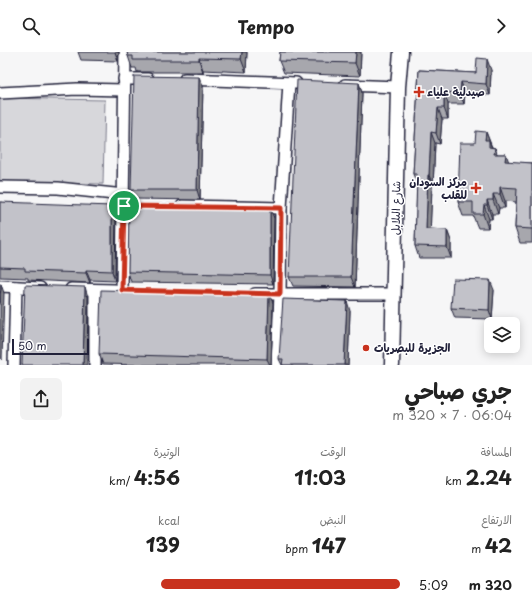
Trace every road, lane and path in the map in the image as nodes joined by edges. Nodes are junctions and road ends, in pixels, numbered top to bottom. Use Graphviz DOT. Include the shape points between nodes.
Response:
graph roads {
  1 [pos="125,52"];
  2 [pos="401,52"];
  3 [pos="162,79"];
  4 [pos="178,79"];
  5 [pos="289,83"];
  6 [pos="124,84"];
  7 [pos="304,84"];
  8 [pos="336,85"];
  9 [pos="398,87"];
  10 [pos="0,93"];
  11 [pos="0,187"];
  12 [pos="126,202"];
  13 [pos="171,206"];
  14 [pos="281,208"];
  15 [pos="0,286"];
  16 [pos="16,287"];
  17 [pos="48,288"];
  18 [pos="64,289"];
  19 [pos="95,290"];
  20 [pos="241,293"];
  21 [pos="280,294"];
  22 [pos="394,294"];
  23 [pos="14,365"];
  24 [pos="95,365"];
  25 [pos="277,365"];
  26 [pos="392,365"];
  1 -- 6 [label="street"];
  2 -- 9 [label="street, شارع البلابل"];
  3 -- 6 [label="street"];
  4 -- 5 [label="street"];
  5 -- 7 [label="street"];
  5 -- 14 [label="street"];
  6 -- 10 [label="street"];
  6 -- 12 [label="street"];
  8 -- 9 [label="street"];
  9 -- 22 [label="street, شارع البلابل"];
  11 -- 12 [label="street" via="58,188"];
  12 -- 19 [label="street" via="126,290"];
  13 -- 14 [label="street"];
  14 -- 21 [label="street"];
  15 -- 16 [label="street"];
  16 -- 17 [label="street"];
  16 -- 23 [label="street"];
  18 -- 19 [label="street"];
  19 -- 24 [label="street"];
  20 -- 21 [label="street"];
  21 -- 22 [label="street"];
  21 -- 25 [label="street"];
  22 -- 26 [label="street, شارع البلابل"];
}
